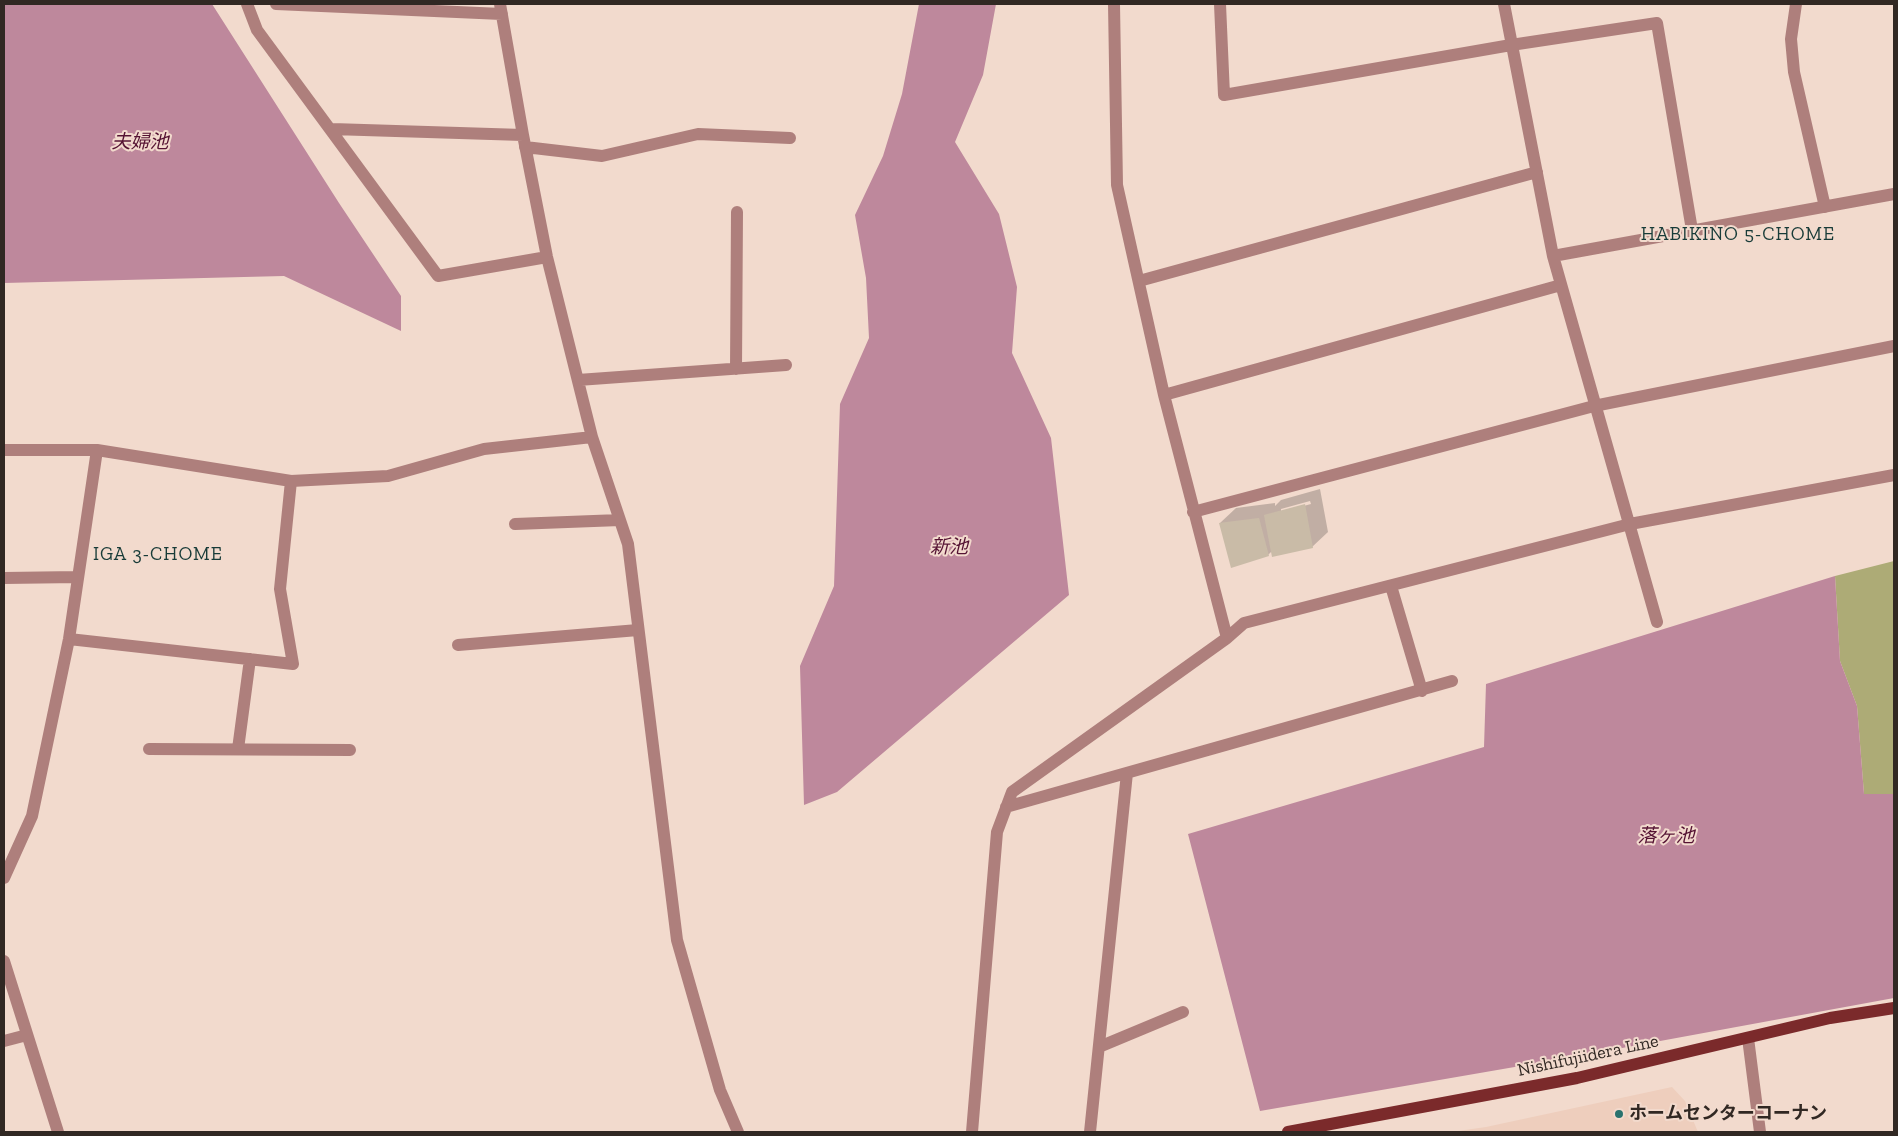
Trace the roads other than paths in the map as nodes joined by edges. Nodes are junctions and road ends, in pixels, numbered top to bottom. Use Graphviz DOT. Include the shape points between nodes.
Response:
graph roads {
  1 [pos="248,4"];
  2 [pos="276,4"];
  3 [pos="1114,4"];
  4 [pos="1220,4"];
  5 [pos="1504,4"];
  6 [pos="1796,4"];
  7 [pos="501,9"];
  8 [pos="1511,45"];
  9 [pos="332,130"];
  10 [pos="790,138"];
  11 [pos="524,141"];
  12 [pos="1536,172"];
  13 [pos="1894,194"];
  14 [pos="1825,207"];
  15 [pos="737,212"];
  16 [pos="1692,230"];
  17 [pos="1553,256"];
  18 [pos="547,257"];
  19 [pos="1139,281"];
  20 [pos="1561,285"];
  21 [pos="1894,346"];
  22 [pos="786,365"];
  23 [pos="736,369"];
  24 [pos="578,380"];
  25 [pos="1164,394"];
  26 [pos="1594,406"];
  27 [pos="592,437"];
  28 [pos="4,450"];
  29 [pos="97,450"];
  30 [pos="1894,475"];
  31 [pos="291,481"];
  32 [pos="1193,512"];
  33 [pos="620,520"];
  34 [pos="515,524"];
  35 [pos="1630,524"];
  36 [pos="78,577"];
  37 [pos="4,578"];
  38 [pos="1391,586"];
  39 [pos="1657,622"];
  40 [pos="638,630"];
  41 [pos="1227,638"];
  42 [pos="69,639"];
  43 [pos="458,645"];
  44 [pos="250,659"];
  45 [pos="1452,681"];
  46 [pos="1422,691"];
  47 [pos="149,749"];
  48 [pos="238,749"];
  49 [pos="350,750"];
  50 [pos="1127,773"];
  51 [pos="1006,807"];
  52 [pos="4,878"];
  53 [pos="4,961"];
  54 [pos="1894,1008"];
  55 [pos="1183,1012"];
  56 [pos="27,1035"];
  57 [pos="1748,1038"];
  58 [pos="4,1042"];
  59 [pos="1099,1047"];
  60 [pos="58,1132"];
  61 [pos="738,1132"];
  62 [pos="972,1132"];
  63 [pos="1090,1132"];
  64 [pos="1288,1132"];
  65 [pos="1760,1132"];
  1 -- 9 [label="street" via="257,30"];
  2 -- 7 [label="street"];
  3 -- 19 [label="street" via="1117,185"];
  4 -- 8 [label="street" via="1224,95"];
  5 -- 8 [label="street"];
  6 -- 14 [label="street" via="1791,39 1794,72"];
  7 -- 11 [label="street"];
  8 -- 12 [label="street"];
  8 -- 16 [label="street" via="1657,22"];
  9 -- 11 [label="street"];
  9 -- 18 [label="street" via="438,276"];
  10 -- 11 [label="street" via="698,134 602,156"];
  11 -- 18 [label="street"];
  12 -- 17 [label="street"];
  12 -- 19 [label="street"];
  13 -- 14 [label="street"];
  14 -- 16 [label="street"];
  15 -- 23 [label="street"];
  16 -- 17 [label="street"];
  17 -- 20 [label="street"];
  18 -- 24 [label="street"];
  19 -- 25 [label="street"];
  20 -- 25 [label="street"];
  20 -- 26 [label="street"];
  21 -- 26 [label="street"];
  22 -- 23 [label="street"];
  23 -- 24 [label="street"];
  24 -- 27 [label="street"];
  25 -- 32 [label="street"];
  26 -- 32 [label="street"];
  26 -- 35 [label="street"];
  27 -- 31 [label="street" via="484,448 388,476"];
  27 -- 33 [label="street"];
  28 -- 29 [label="street"];
  29 -- 31 [label="street"];
  29 -- 36 [label="street"];
  30 -- 35 [label="street"];
  31 -- 44 [label="street" via="280,589 293,664"];
  32 -- 41 [label="street"];
  33 -- 34 [label="street"];
  33 -- 40 [label="street" via="628,544"];
  35 -- 38 [label="street"];
  35 -- 39 [label="street"];
  36 -- 37 [label="street"];
  36 -- 42 [label="street"];
  38 -- 41 [label="street" via="1244,623"];
  38 -- 46 [label="street"];
  40 -- 43 [label="street"];
  40 -- 61 [label="street" via="677,940 720,1090"];
  41 -- 51 [label="street" via="1012,792"];
  42 -- 44 [label="street"];
  42 -- 52 [label="street" via="32,816"];
  44 -- 48 [label="street"];
  45 -- 46 [label="street"];
  46 -- 50 [label="street"];
  47 -- 48 [label="street"];
  48 -- 49 [label="street"];
  50 -- 51 [label="street"];
  50 -- 59 [label="street"];
  51 -- 62 [label="street" via="997,832"];
  53 -- 56 [label="street"];
  54 -- 57 [label="main road, Nishifujiidera Line" via="1830,1018"];
  55 -- 59 [label="street"];
  56 -- 58 [label="street"];
  56 -- 60 [label="street"];
  57 -- 64 [label="main road, Nishifujiidera Line" via="1577,1078"];
  57 -- 65 [label="street"];
  59 -- 63 [label="street"];
}
